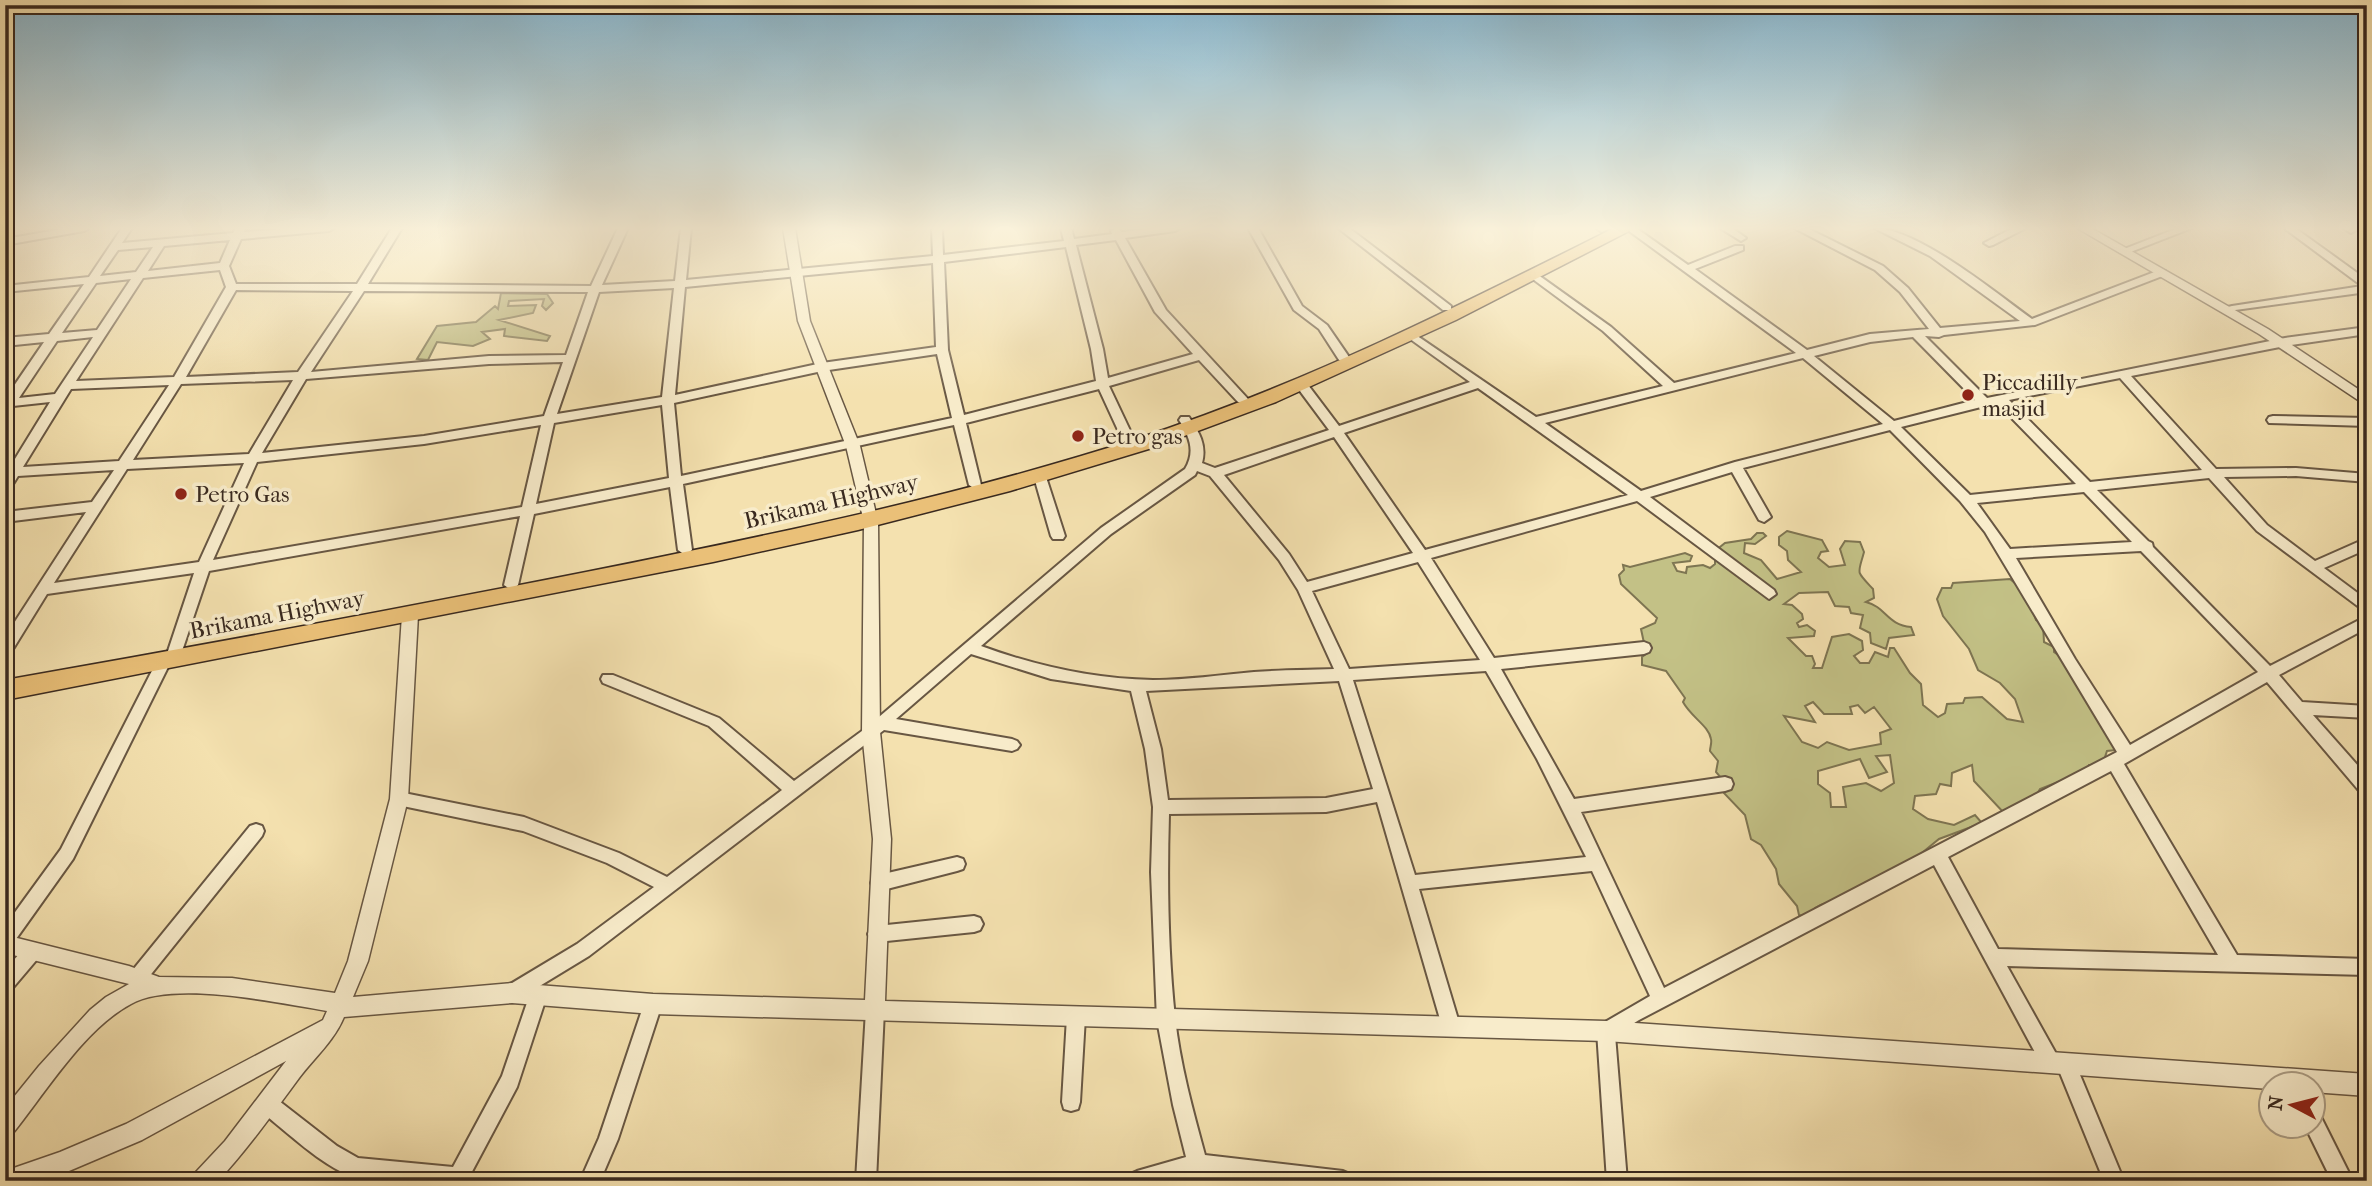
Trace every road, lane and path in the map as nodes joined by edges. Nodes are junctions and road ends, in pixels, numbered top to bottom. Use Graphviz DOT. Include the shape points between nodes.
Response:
graph roads {
  1 [pos="58,283"];
  2 [pos="87,283"];
  3 [pos="133,283"];
  4 [pos="231,283"];
  5 [pos="598,283"];
  6 [pos="696,283"];
  7 [pos="798,283"];
  8 [pos="938,283"];
  9 [pos="1080,283"];
  10 [pos="1145,283"];
  11 [pos="1284,283"];
  12 [pos="1415,283"];
  13 [pos="1501,283"];
  14 [pos="1511,283"];
  15 [pos="1545,283"];
  16 [pos="1710,283"];
  17 [pos="1896,283"];
  18 [pos="1975,283"];
  19 [pos="2134,283"];
  20 [pos="2181,283"];
  21 [pos="364,285"];
  22 [pos="678,285"];
  23 [pos="232,287"];
  24 [pos="2367,287"];
  25 [pos="5,289"];
  26 [pos="595,289"];
  27 [pos="1479,295"];
  28 [pos="1447,308"];
  29 [pos="2232,309"];
  30 [pos="2031,323"];
  31 [pos="2367,330"];
  32 [pos="103,332"];
  33 [pos="1410,334"];
  34 [pos="1940,334"];
  35 [pos="1917,335"];
  36 [pos="51,338"];
  37 [pos="5,342"];
  38 [pos="2285,342"];
  39 [pos="942,350"];
  40 [pos="1807,354"];
  41 [pos="1202,355"];
  42 [pos="1343,357"];
  43 [pos="572,359"];
  44 [pos="822,367"];
  45 [pos="2123,374"];
  46 [pos="302,376"];
  47 [pos="180,381"];
  48 [pos="1301,384"];
  49 [pos="1477,384"];
  50 [pos="68,385"];
  51 [pos="1103,385"];
  52 [pos="1672,388"];
  53 [pos="59,397"];
  54 [pos="2000,398"];
  55 [pos="1242,399"];
  56 [pos="668,400"];
  57 [pos="1984,402"];
  58 [pos="2367,402"];
  59 [pos="7,405"];
  60 [pos="2273,419"];
  61 [pos="961,420"];
  62 [pos="548,421"];
  63 [pos="1534,422"];
  64 [pos="2367,422"];
  65 [pos="1188,424"];
  66 [pos="1890,425"];
  67 [pos="1337,431"];
  68 [pos="1129,440"];
  69 [pos="853,446"];
  70 [pos="253,458"];
  71 [pos="126,465"];
  72 [pos="1195,465"];
  73 [pos="1735,466"];
  74 [pos="9,471"];
  75 [pos="2213,473"];
  76 [pos="1215,474"];
  77 [pos="1040,477"];
  78 [pos="2367,478"];
  79 [pos="677,482"];
  80 [pos="5,485"];
  81 [pos="975,485"];
  82 [pos="2087,486"];
  83 [pos="1639,496"];
  84 [pos="1966,500"];
  85 [pos="98,506"];
  86 [pos="529,510"];
  87 [pos="5,517"];
  88 [pos="871,517"];
  89 [pos="1764,517"];
  90 [pos="1058,536"];
  91 [pos="2367,543"];
  92 [pos="2147,546"];
  93 [pos="685,550"];
  94 [pos="2006,554"];
  95 [pos="1420,557"];
  96 [pos="2314,567"];
  97 [pos="200,569"];
  98 [pos="511,585"];
  99 [pos="1304,588"];
  100 [pos="41,590"];
  101 [pos="1769,594"];
  102 [pos="2367,608"];
  103 [pos="410,615"];
  104 [pos="2367,621"];
  105 [pos="970,648"];
  106 [pos="1644,648"];
  107 [pos="5,650"];
  108 [pos="169,657"];
  109 [pos="1487,663"];
  110 [pos="2270,675"];
  111 [pos="1345,677"];
  112 [pos="608,678"];
  113 [pos="5,680"];
  114 [pos="1137,686"];
  115 [pos="5,690"];
  116 [pos="2298,708"];
  117 [pos="2367,712"];
  118 [pos="876,728"];
  119 [pos="1012,745"];
  120 [pos="2120,758"];
  121 [pos="1725,784"];
  122 [pos="2367,788"];
  123 [pos="792,789"];
  124 [pos="1383,794"];
  125 [pos="399,799"];
  126 [pos="1161,807"];
  127 [pos="1570,807"];
  128 [pos="256,831"];
  129 [pos="1938,856"];
  130 [pos="1596,863"];
  131 [pos="957,864"];
  132 [pos="879,883"];
  133 [pos="1410,883"];
  134 [pos="667,885"];
  135 [pos="974,924"];
  136 [pos="877,934"];
  137 [pos="5,942"];
  138 [pos="33,951"];
  139 [pos="1994,957"];
  140 [pos="2231,961"];
  141 [pos="2367,967"];
  142 [pos="146,981"];
  143 [pos="5,984"];
  144 [pos="512,993"];
  145 [pos="538,995"];
  146 [pos="1661,1001"];
  147 [pos="653,1004"];
  148 [pos="875,1010"];
  149 [pos="336,1013"];
  150 [pos="1076,1017"];
  151 [pos="1166,1020"];
  152 [pos="1451,1026"];
  153 [pos="1606,1031"];
  154 [pos="2058,1063"];
  155 [pos="2256,1079"];
  156 [pos="2326,1083"];
  157 [pos="2367,1085"];
  158 [pos="1071,1102"];
  159 [pos="267,1104"];
  160 [pos="5,1125"];
  161 [pos="2322,1140"];
  162 [pos="1198,1164"];
  163 [pos="457,1179"];
  164 [pos="7,1181"];
  165 [pos="203,1181"];
  166 [pos="590,1181"];
  167 [pos="866,1181"];
  168 [pos="1137,1181"];
  169 [pos="1343,1181"];
  170 [pos="1617,1181"];
  171 [pos="2114,1181"];
  172 [pos="2343,1181"];
  1 -- 25 [label="street"];
  2 -- 36 [label="street"];
  3 -- 32 [label="street"];
  4 -- 23 [label="street"];
  5 -- 26 [label="street"];
  6 -- 22 [label="street"];
  7 -- 44 [label="street" via="804,321"];
  8 -- 39 [label="street"];
  9 -- 51 [label="street"];
  10 -- 41 [label="street" via="1161,312"];
  11 -- 42 [label="street" via="1298,308 1323,327"];
  12 -- 28 [label="street"];
  13 -- 27 [label="highway, Brikama Highway"];
  14 -- 27 [label="highway, Brikama Highway"];
  15 -- 52 [label="street" via="1606,329"];
  16 -- 40 [label="street"];
  17 -- 34 [label="street"];
  18 -- 30 [label="street"];
  19 -- 30 [label="street"];
  20 -- 29 [label="street"];
  21 -- 23 [label="street"];
  21 -- 26 [label="street"];
  21 -- 46 [label="street"];
  22 -- 26 [label="street"];
  22 -- 56 [label="street"];
  23 -- 47 [label="street"];
  24 -- 29 [label="street"];
  26 -- 43 [label="street"];
  27 -- 28 [label="highway, Brikama Highway"];
  27 -- 33 [label="highway, Brikama Highway"];
  28 -- 42 [label="highway, Brikama Highway"];
  29 -- 38 [label="street"];
  30 -- 34 [label="street"];
  31 -- 38 [label="street"];
  32 -- 36 [label="street"];
  32 -- 50 [label="street"];
  33 -- 48 [label="highway, Brikama Highway"];
  33 -- 49 [label="street"];
  34 -- 35 [label="street"];
  35 -- 40 [label="street" via="1870,338"];
  35 -- 57 [label="street"];
  36 -- 37 [label="street"];
  36 -- 59 [label="street"];
  38 -- 45 [label="street"];
  38 -- 58 [label="street"];
  39 -- 44 [label="street"];
  39 -- 61 [label="street"];
  40 -- 52 [label="street"];
  40 -- 66 [label="street"];
  41 -- 51 [label="street"];
  41 -- 55 [label="street"];
  42 -- 55 [label="highway, Brikama Highway"];
  43 -- 46 [label="street" via="489,359"];
  43 -- 62 [label="street"];
  44 -- 56 [label="street"];
  44 -- 69 [label="street"];
  45 -- 54 [label="street"];
  45 -- 75 [label="street"];
  46 -- 47 [label="street"];
  46 -- 70 [label="street"];
  47 -- 50 [label="street"];
  47 -- 71 [label="street"];
  48 -- 65 [label="highway, Brikama Highway"];
  48 -- 67 [label="street"];
  49 -- 63 [label="street"];
  49 -- 67 [label="street"];
  50 -- 53 [label="street"];
  51 -- 61 [label="street"];
  51 -- 68 [label="street"];
  52 -- 63 [label="street"];
  53 -- 59 [label="street"];
  53 -- 74 [label="street"];
  54 -- 57 [label="street"];
  54 -- 82 [label="street"];
  55 -- 65 [label="highway, Brikama Highway"];
  56 -- 62 [label="street"];
  56 -- 79 [label="street"];
  57 -- 66 [label="street"];
  60 -- 64 [label="street"];
  61 -- 69 [label="street"];
  61 -- 81 [label="street"];
  62 -- 70 [label="street"];
  62 -- 86 [label="street"];
  63 -- 83 [label="street"];
  65 -- 68 [label="highway, Brikama Highway"];
  65 -- 72 [label="street" via="1198,449"];
  65 -- 77 [label="highway, Brikama Highway"];
  66 -- 73 [label="street"];
  66 -- 84 [label="street"];
  67 -- 76 [label="street"];
  67 -- 95 [label="street"];
  68 -- 81 [label="highway, Brikama Highway"];
  69 -- 79 [label="street"];
  69 -- 88 [label="street"];
  70 -- 71 [label="street"];
  70 -- 97 [label="street"];
  71 -- 74 [label="street"];
  71 -- 85 [label="street"];
  72 -- 76 [label="street"];
  72 -- 105 [label="street" via="1106,531"];
  73 -- 83 [label="street"];
  73 -- 89 [label="street"];
  74 -- 80 [label="street"];
  75 -- 78 [label="street" via="2296,472"];
  75 -- 82 [label="street"];
  75 -- 96 [label="street" via="2262,528"];
  76 -- 99 [label="street"];
  77 -- 88 [label="highway, Brikama Highway"];
  77 -- 90 [label="street"];
  79 -- 86 [label="street"];
  79 -- 93 [label="street"];
  81 -- 88 [label="highway, Brikama Highway"];
  82 -- 84 [label="street"];
  82 -- 92 [label="street"];
  83 -- 95 [label="street"];
  83 -- 101 [label="street"];
  84 -- 94 [label="street"];
  85 -- 87 [label="street"];
  85 -- 100 [label="street"];
  86 -- 97 [label="street"];
  86 -- 98 [label="street"];
  88 -- 93 [label="highway, Brikama Highway"];
  88 -- 103 [label="highway, Brikama Highway"];
  88 -- 118 [label="street"];
  91 -- 96 [label="street"];
  92 -- 94 [label="street"];
  92 -- 110 [label="street"];
  93 -- 98 [label="highway, Brikama Highway"];
  94 -- 120 [label="street"];
  95 -- 99 [label="street"];
  95 -- 109 [label="street"];
  96 -- 102 [label="street"];
  97 -- 100 [label="street"];
  97 -- 108 [label="street"];
  98 -- 108 [label="highway, Brikama Highway"];
  99 -- 111 [label="street"];
  100 -- 107 [label="street"];
  103 -- 108 [label="highway, Brikama Highway"];
  103 -- 125 [label="street"];
  104 -- 110 [label="street"];
  105 -- 114 [label="street" via="1067,678"];
  105 -- 118 [label="street"];
  106 -- 109 [label="street"];
  108 -- 113 [label="highway, Brikama Highway"];
  108 -- 115 [label="highway, Brikama Highway"];
  108 -- 137 [label="street" via="67,854"];
  109 -- 111 [label="street"];
  109 -- 127 [label="street"];
  110 -- 116 [label="street"];
  110 -- 120 [label="street"];
  111 -- 114 [label="street"];
  111 -- 124 [label="street"];
  112 -- 123 [label="street" via="714,722"];
  114 -- 126 [label="street" via="1153,748"];
  116 -- 117 [label="street"];
  116 -- 122 [label="street"];
  118 -- 119 [label="street"];
  118 -- 123 [label="street"];
  118 -- 132 [label="street" via="882,839"];
  120 -- 129 [label="street"];
  120 -- 140 [label="street"];
  121 -- 127 [label="street"];
  123 -- 134 [label="street"];
  124 -- 126 [label="street" via="1326,805"];
  124 -- 133 [label="street"];
  125 -- 134 [label="street" via="524,824 613,858"];
  125 -- 149 [label="street" via="358,961"];
  126 -- 151 [label="street" via="1159,872"];
  127 -- 130 [label="street"];
  128 -- 142 [label="street"];
  129 -- 139 [label="street"];
  129 -- 146 [label="street"];
  130 -- 133 [label="street"];
  130 -- 146 [label="street"];
  131 -- 132 [label="street"];
  132 -- 136 [label="street"];
  133 -- 152 [label="street"];
  134 -- 144 [label="street" via="583,950"];
  135 -- 136 [label="street"];
  136 -- 148 [label="street"];
  137 -- 138 [label="street"];
  138 -- 142 [label="street"];
  138 -- 143 [label="street"];
  139 -- 140 [label="street"];
  139 -- 154 [label="street"];
  140 -- 141 [label="street"];
  142 -- 149 [label="street" via="243,991"];
  142 -- 160 [label="street" via="106,1010"];
  144 -- 145 [label="street"];
  144 -- 149 [label="street"];
  145 -- 147 [label="street"];
  145 -- 163 [label="street" via="510,1080"];
  146 -- 153 [label="street"];
  147 -- 148 [label="street"];
  147 -- 166 [label="street"];
  148 -- 150 [label="street"];
  148 -- 167 [label="street"];
  149 -- 159 [label="street"];
  149 -- 164 [label="street" via="134,1132"];
  150 -- 151 [label="street"];
  150 -- 158 [label="street"];
  151 -- 152 [label="street"];
  151 -- 162 [label="street"];
  152 -- 153 [label="street"];
  153 -- 154 [label="street"];
  153 -- 170 [label="street"];
  154 -- 155 [label="street"];
  154 -- 171 [label="street"];
  156 -- 157 [label="street"];
  159 -- 163 [label="street" via="356,1168"];
  159 -- 165 [label="street"];
  161 -- 172 [label="street"];
  162 -- 168 [label="street"];
  162 -- 169 [label="street"];
}
